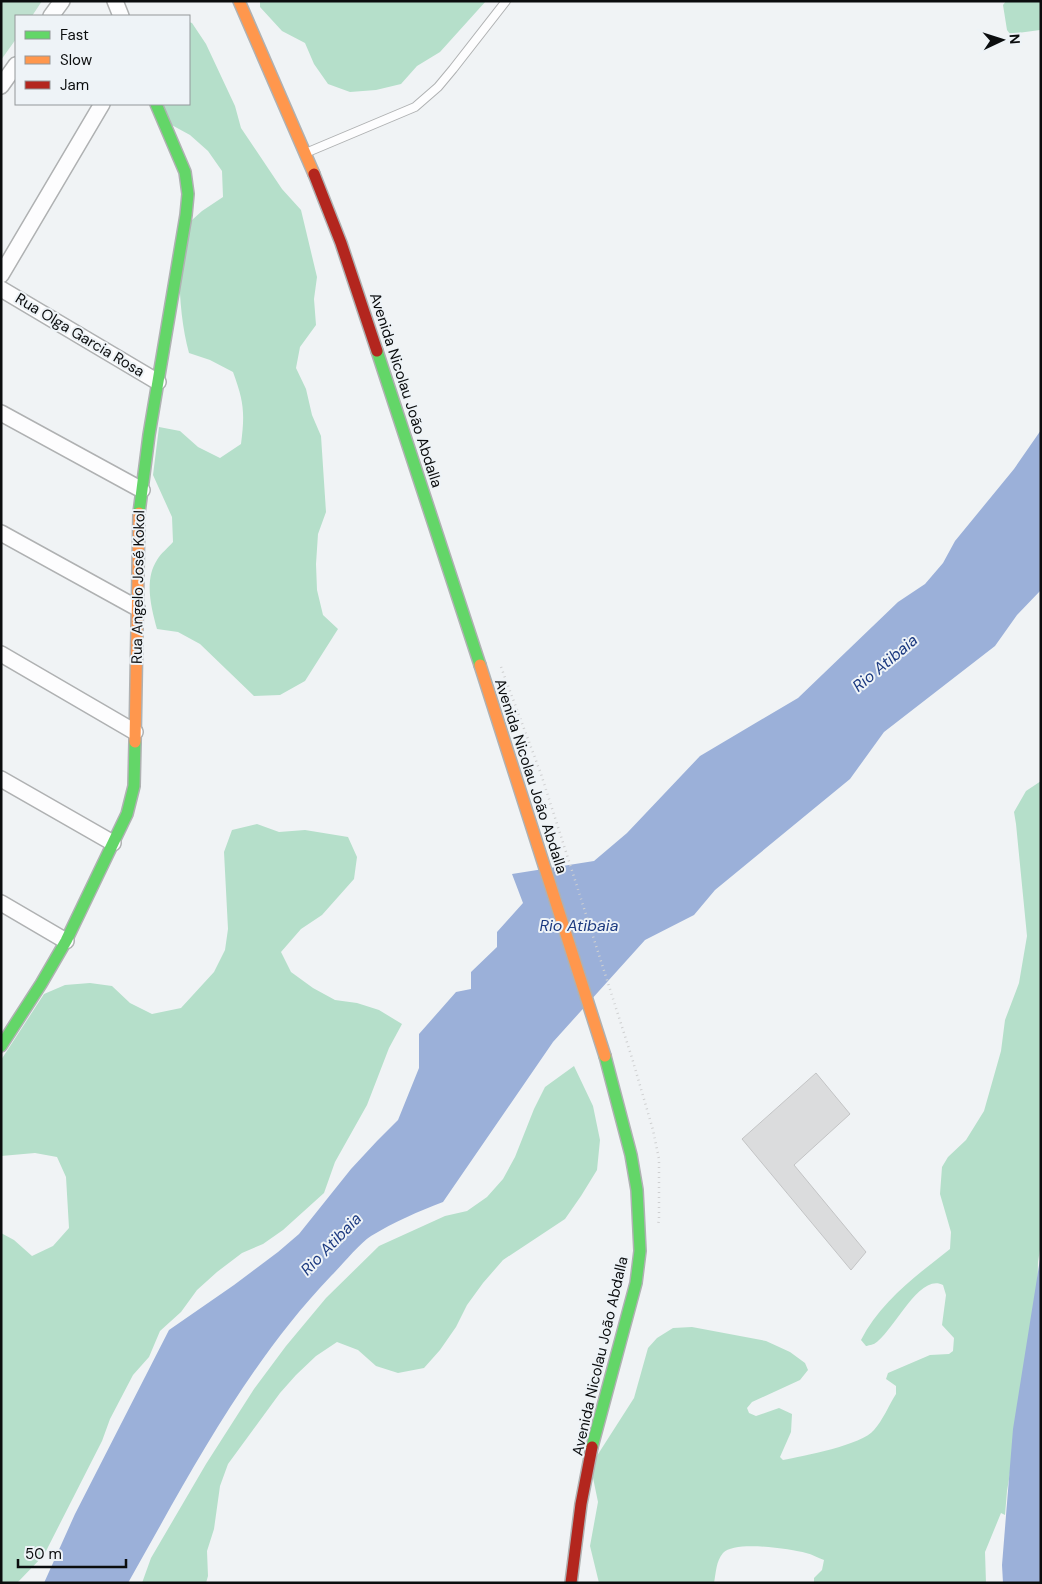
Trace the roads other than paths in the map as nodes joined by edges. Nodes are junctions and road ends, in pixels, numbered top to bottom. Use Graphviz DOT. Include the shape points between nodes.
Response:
graph roads {
  1 [pos="62,1"];
  2 [pos="115,1"];
  3 [pos="239,1"];
  4 [pos="506,1"];
  5 [pos="52,15"];
  6 [pos="120,15"];
  7 [pos="15,66"];
  8 [pos="1,86"];
  9 [pos="101,105"];
  10 [pos="156,105"];
  11 [pos="306,153"];
  12 [pos="1,275"];
  13 [pos="1,288"];
  14 [pos="158,382"];
  15 [pos="1,413"];
  16 [pos="142,490"];
  17 [pos="1,533"];
  18 [pos="137,608"];
  19 [pos="1,654"];
  20 [pos="135,732"];
  21 [pos="1,779"];
  22 [pos="113,843"];
  23 [pos="1,903"];
  24 [pos="66,940"];
  25 [pos="6,1030"];
  26 [pos="1,1046"];
  27 [pos="571,1583"];
  1 -- 5 [label="street"];
  2 -- 6 [label="street"];
  3 -- 11 [label="main road, Avenida Nicolau João Abdalla"];
  4 -- 11 [label="lane" via="454,69 415,106"];
  7 -- 8 [label="street"];
  9 -- 12 [label="street"];
  10 -- 14 [label="main road, Rua Angelo José Kokol" via="185,172 188,194"];
  11 -- 27 [label="main road, Avenida Nicolau João Abdalla" via="341,243 518,783 608,1066 631,1155 637,1190 640,1251 636,1283 593,1444 582,1496"];
  13 -- 14 [label="street, Rua Olga Garcia Rosa"];
  14 -- 16 [label="main road, Rua Angelo José Kokol"];
  15 -- 16 [label="street"];
  16 -- 18 [label="main road, Rua Angelo José Kokol" via="138,519"];
  17 -- 18 [label="street"];
  18 -- 20 [label="main road, Rua Angelo José Kokol"];
  19 -- 20 [label="street"];
  20 -- 22 [label="main road, Rua Angelo José Kokol" via="134,786 127,814"];
  21 -- 22 [label="street"];
  22 -- 24 [label="main road, Rua Angelo José Kokol"];
  23 -- 24 [label="street"];
  24 -- 25 [label="main road, Rua Angelo José Kokol" via="42,984"];
  25 -- 26 [label="main road, Rua Angelo José Kokol"];
}
